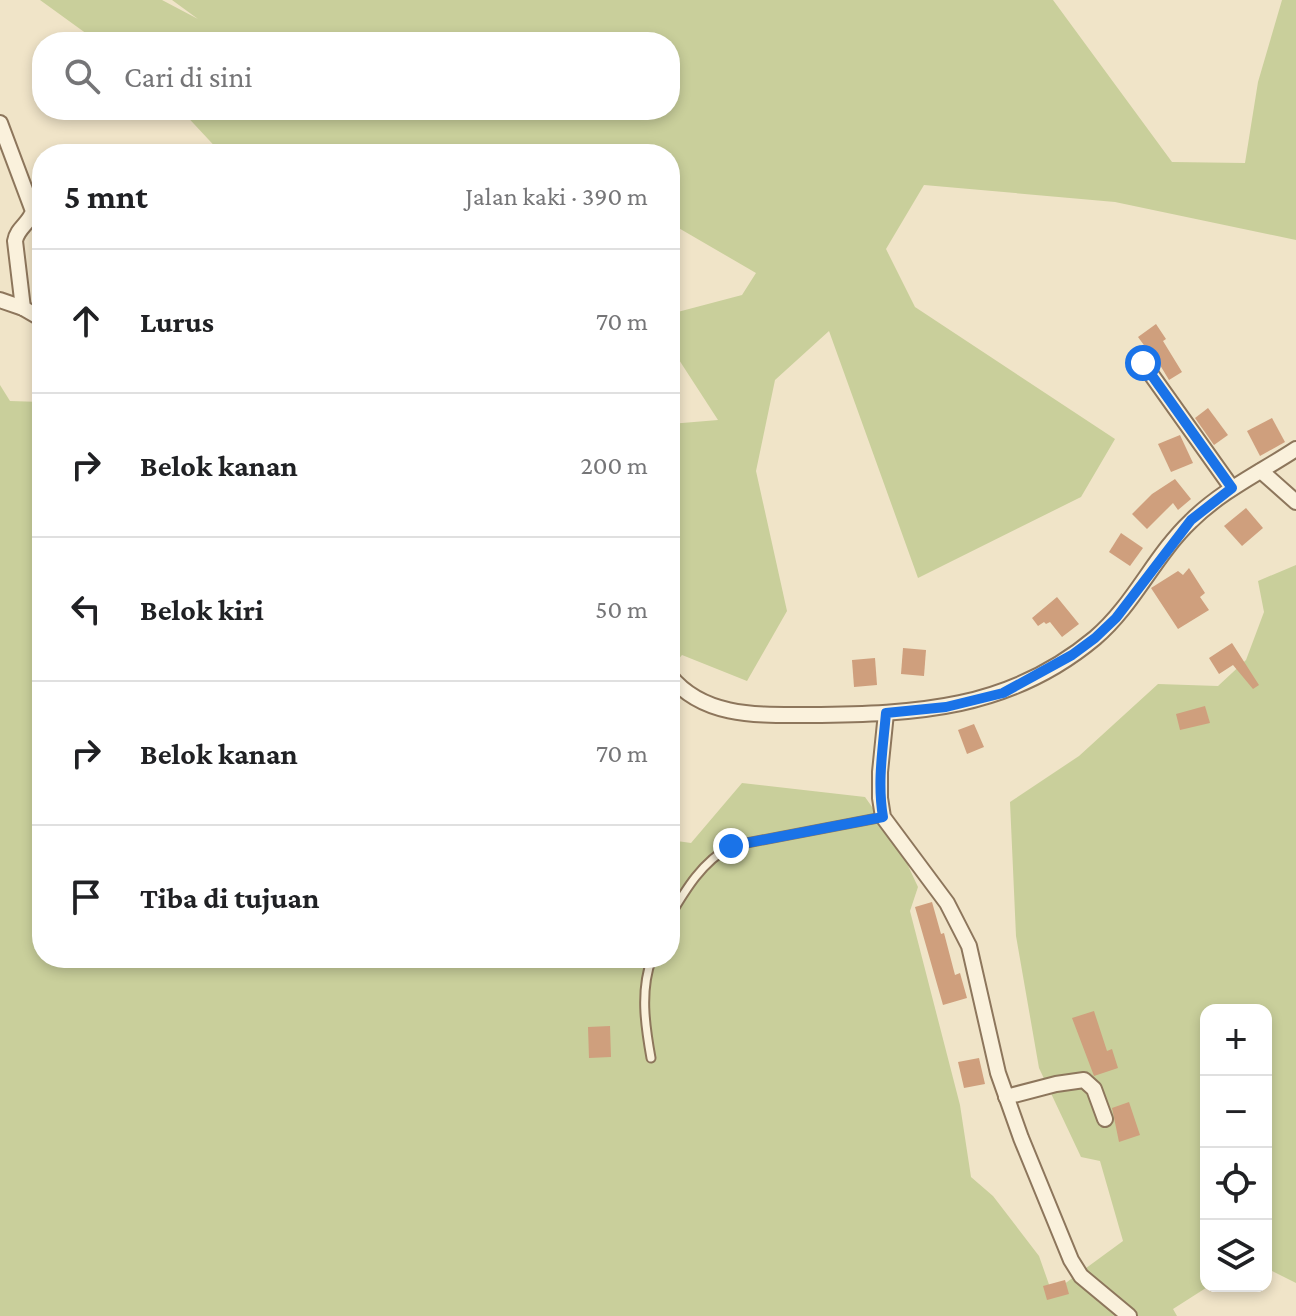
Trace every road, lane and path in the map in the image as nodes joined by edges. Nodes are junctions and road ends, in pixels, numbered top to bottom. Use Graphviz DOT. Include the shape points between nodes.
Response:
graph roads {
  1 [pos="0,123"];
  2 [pos="32,208"];
  3 [pos="32,214"];
  4 [pos="0,300"];
  5 [pos="23,308"];
  6 [pos="32,313"];
  7 [pos="1143,363"];
  8 [pos="1296,449"];
  9 [pos="1261,471"];
  10 [pos="1232,488"];
  11 [pos="1296,502"];
  12 [pos="680,688"];
  13 [pos="886,713"];
  14 [pos="883,817"];
  15 [pos="680,901"];
  16 [pos="650,968"];
  17 [pos="651,1058"];
  18 [pos="1006,1097"];
  19 [pos="1105,1119"];
  20 [pos="1129,1316"];
  1 -- 2 [label="street"];
  3 -- 5 [label="street" via="15,241"];
  4 -- 5 [label="street"];
  5 -- 6 [label="street"];
  7 -- 10 [label="street"];
  8 -- 9 [label="street"];
  9 -- 10 [label="street"];
  9 -- 11 [label="street"];
  10 -- 13 [label="street" via="1191,520 1116,618 1072,655 1003,693 946,707"];
  12 -- 13 [label="street" via="718,709 777,715"];
  13 -- 14 [label="street" via="880,772"];
  14 -- 15 [label="lane" via="731,846 698,873"];
  14 -- 18 [label="street" via="947,903 969,946"];
  16 -- 17 [label="lane" via="645,1011"];
  18 -- 19 [label="street" via="1084,1080 1094,1089"];
  18 -- 20 [label="street" via="1071,1260 1081,1276"];
}
